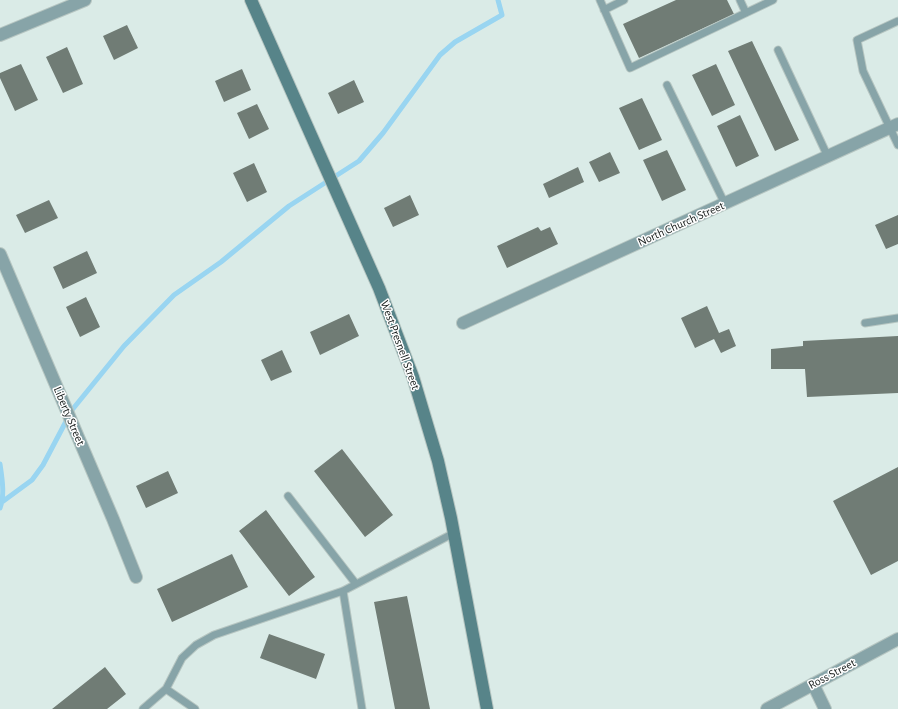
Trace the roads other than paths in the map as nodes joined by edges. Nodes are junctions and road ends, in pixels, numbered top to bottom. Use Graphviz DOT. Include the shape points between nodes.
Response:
graph roads {
  1 [pos="85,0"];
  2 [pos="251,0"];
  3 [pos="600,0"];
  4 [pos="624,0"];
  5 [pos="740,0"];
  6 [pos="773,0"];
  7 [pos="604,10"];
  8 [pos="746,13"];
  9 [pos="898,21"];
  10 [pos="0,35"];
  11 [pos="778,50"];
  12 [pos="667,85"];
  13 [pos="894,126"];
  14 [pos="898,145"];
  15 [pos="828,157"];
  16 [pos="725,204"];
  17 [pos="0,254"];
  18 [pos="898,318"];
  19 [pos="463,323"];
  20 [pos="865,323"];
  21 [pos="288,496"];
  22 [pos="454,533"];
  23 [pos="136,577"];
  24 [pos="356,584"];
  25 [pos="343,591"];
  26 [pos="898,640"];
  27 [pos="813,684"];
  28 [pos="166,689"];
  29 [pos="144,709"];
  30 [pos="195,709"];
  31 [pos="362,709"];
  32 [pos="487,709"];
  33 [pos="767,709"];
  34 [pos="825,709"];
  1 -- 10 [label="street"];
  2 -- 22 [label="main road, West Presnell Street" via="379,288 411,371 438,461"];
  3 -- 7 [label="lane"];
  4 -- 7 [label="lane"];
  5 -- 8 [label="lane"];
  6 -- 8 [label="lane"];
  7 -- 8 [label="lane" via="630,68"];
  9 -- 13 [label="lane" via="857,40 863,70"];
  11 -- 15 [label="lane"];
  12 -- 16 [label="lane"];
  13 -- 14 [label="lane"];
  13 -- 15 [label="street, North Church Street"];
  15 -- 16 [label="street, North Church Street"];
  16 -- 19 [label="street, North Church Street"];
  17 -- 23 [label="street, Liberty Street"];
  18 -- 20 [label="lane"];
  21 -- 24 [label="lane"];
  22 -- 24 [label="lane"];
  22 -- 32 [label="main road, West Presnell Street"];
  24 -- 25 [label="lane"];
  25 -- 28 [label="lane" via="208,638 182,658"];
  25 -- 31 [label="lane"];
  26 -- 27 [label="street, Ross Street"];
  27 -- 33 [label="street, Ross Street"];
  27 -- 34 [label="street"];
  28 -- 29 [label="lane"];
  28 -- 30 [label="lane"];
}
